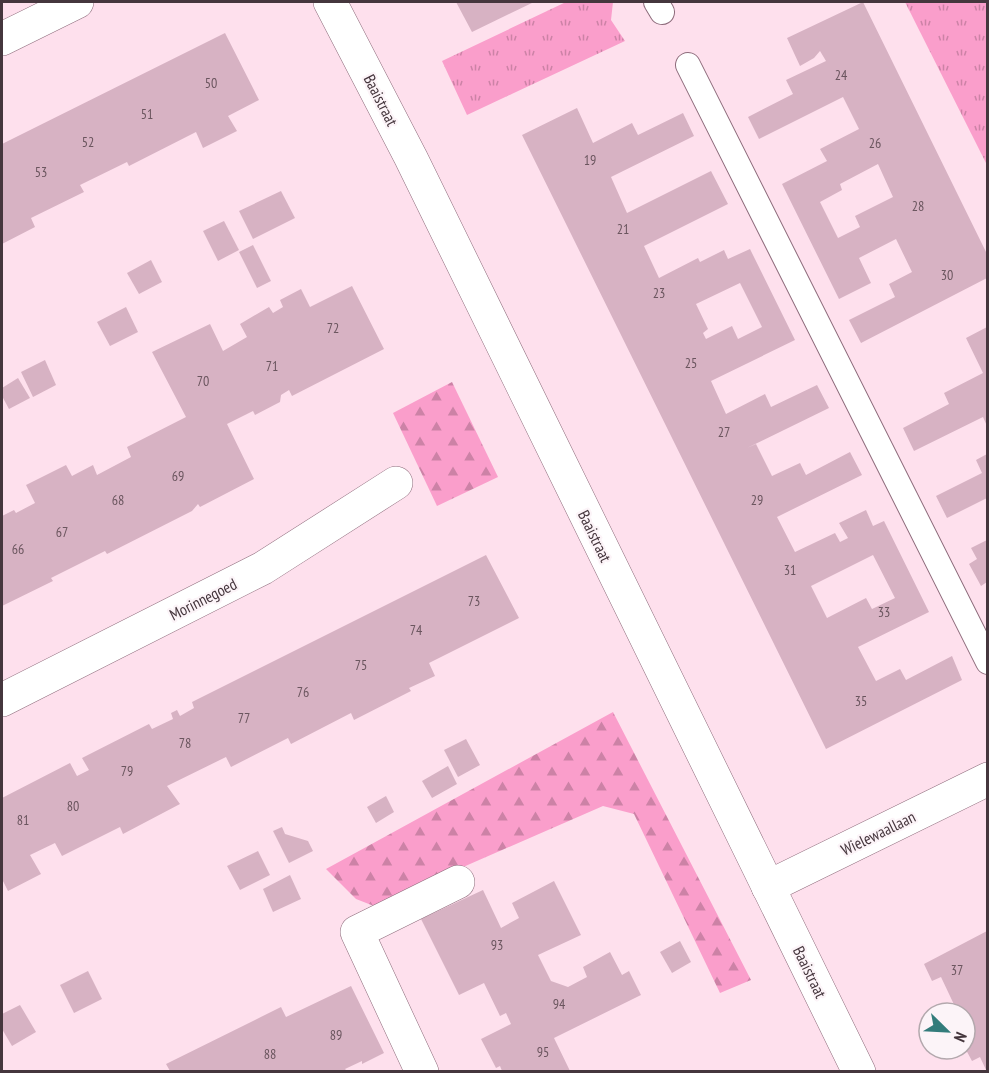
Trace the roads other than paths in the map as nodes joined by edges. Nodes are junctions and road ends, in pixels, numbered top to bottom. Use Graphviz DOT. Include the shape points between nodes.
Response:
graph roads {
  1 [pos="77,2"];
  2 [pos="330,2"];
  3 [pos="2,39"];
  4 [pos="688,65"];
  5 [pos="396,483"];
  6 [pos="987,662"];
  7 [pos="2,700"];
  8 [pos="987,779"];
  9 [pos="458,882"];
  10 [pos="768,887"];
  11 [pos="422,1071"];
  12 [pos="859,1071"];
  1 -- 3 [label="street"];
  2 -- 10 [label="street, Baaistraat" via="411,158"];
  4 -- 6 [label="lane"];
  5 -- 7 [label="street, Morinnegoed" via="263,568"];
  8 -- 10 [label="street, Wielewaallaan"];
  9 -- 11 [label="street" via="357,932"];
  10 -- 12 [label="street, Baaistraat"];
}
